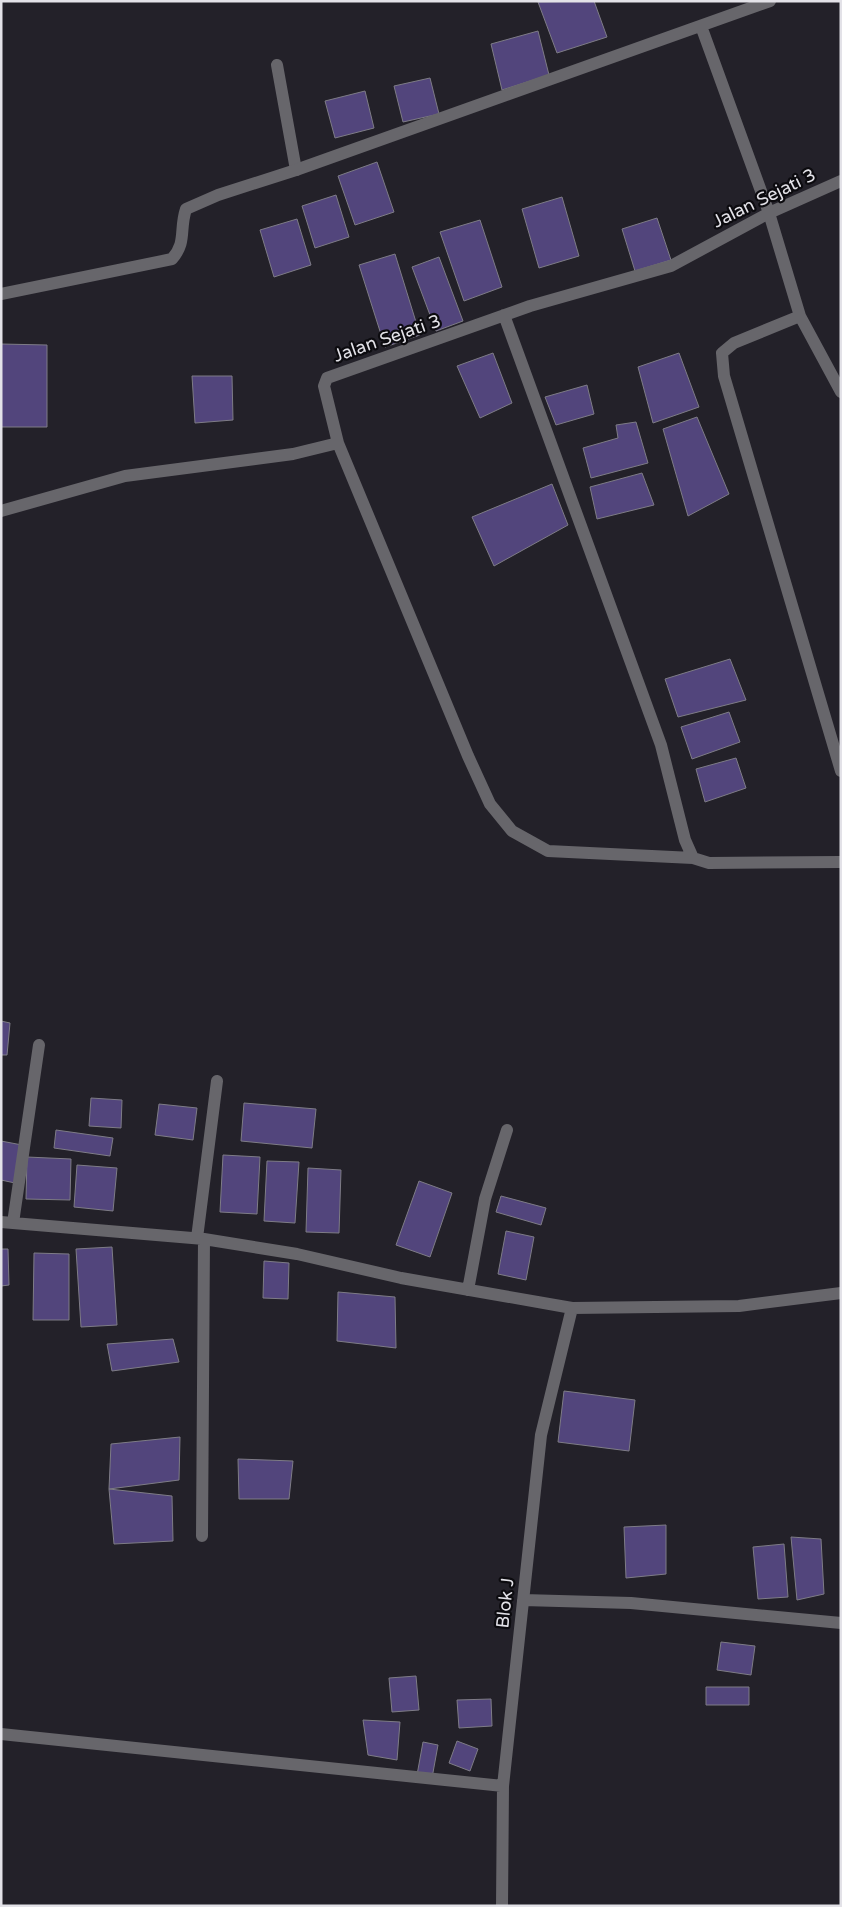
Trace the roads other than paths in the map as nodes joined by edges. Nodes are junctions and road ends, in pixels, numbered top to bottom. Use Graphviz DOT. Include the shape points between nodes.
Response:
graph roads {
  1 [pos="770,1"];
  2 [pos="701,26"];
  3 [pos="277,65"];
  4 [pos="296,170"];
  5 [pos="841,181"];
  6 [pos="769,212"];
  7 [pos="1,294"];
  8 [pos="504,316"];
  9 [pos="800,316"];
  10 [pos="841,392"];
  11 [pos="338,442"];
  12 [pos="1,511"];
  13 [pos="841,771"];
  14 [pos="693,858"];
  15 [pos="841,862"];
  16 [pos="39,1046"];
  17 [pos="217,1081"];
  18 [pos="506,1130"];
  19 [pos="7,1222"];
  20 [pos="200,1239"];
  21 [pos="468,1290"];
  22 [pos="841,1293"];
  23 [pos="572,1308"];
  24 [pos="202,1536"];
  25 [pos="523,1600"];
  26 [pos="841,1623"];
  27 [pos="1,1734"];
  28 [pos="503,1786"];
  29 [pos="502,1906"];
  1 -- 2 [label="street"];
  2 -- 4 [label="street"];
  2 -- 6 [label="street"];
  3 -- 4 [label="street"];
  4 -- 7 [label="street" via="218,195 186,209 181,248 172,259"];
  5 -- 6 [label="street, Jalan Sejati 3"];
  6 -- 8 [label="street, Jalan Sejati 3" via="671,266"];
  6 -- 9 [label="street"];
  8 -- 11 [label="street, Jalan Sejati 3" via="327,378 324,386"];
  8 -- 14 [label="street" via="661,745 685,840"];
  9 -- 10 [label="street"];
  9 -- 13 [label="street" via="734,343 722,353 724,376"];
  11 -- 12 [label="street" via="293,454 125,476"];
  11 -- 14 [label="street" via="468,756 490,804 512,831 548,851"];
  14 -- 15 [label="street" via="709,864"];
  16 -- 19 [label="street"];
  17 -- 20 [label="street"];
  18 -- 21 [label="street" via="485,1199"];
  19 -- 20 [label="street"];
  20 -- 21 [label="street" via="297,1254"];
  20 -- 24 [label="street"];
  21 -- 23 [label="street"];
  22 -- 23 [label="street" via="739,1306"];
  23 -- 25 [label="street, Blok J" via="541,1435"];
  25 -- 26 [label="street" via="632,1603"];
  25 -- 28 [label="street, Blok J"];
  27 -- 28 [label="street"];
  28 -- 29 [label="street, Blok J"];
}
